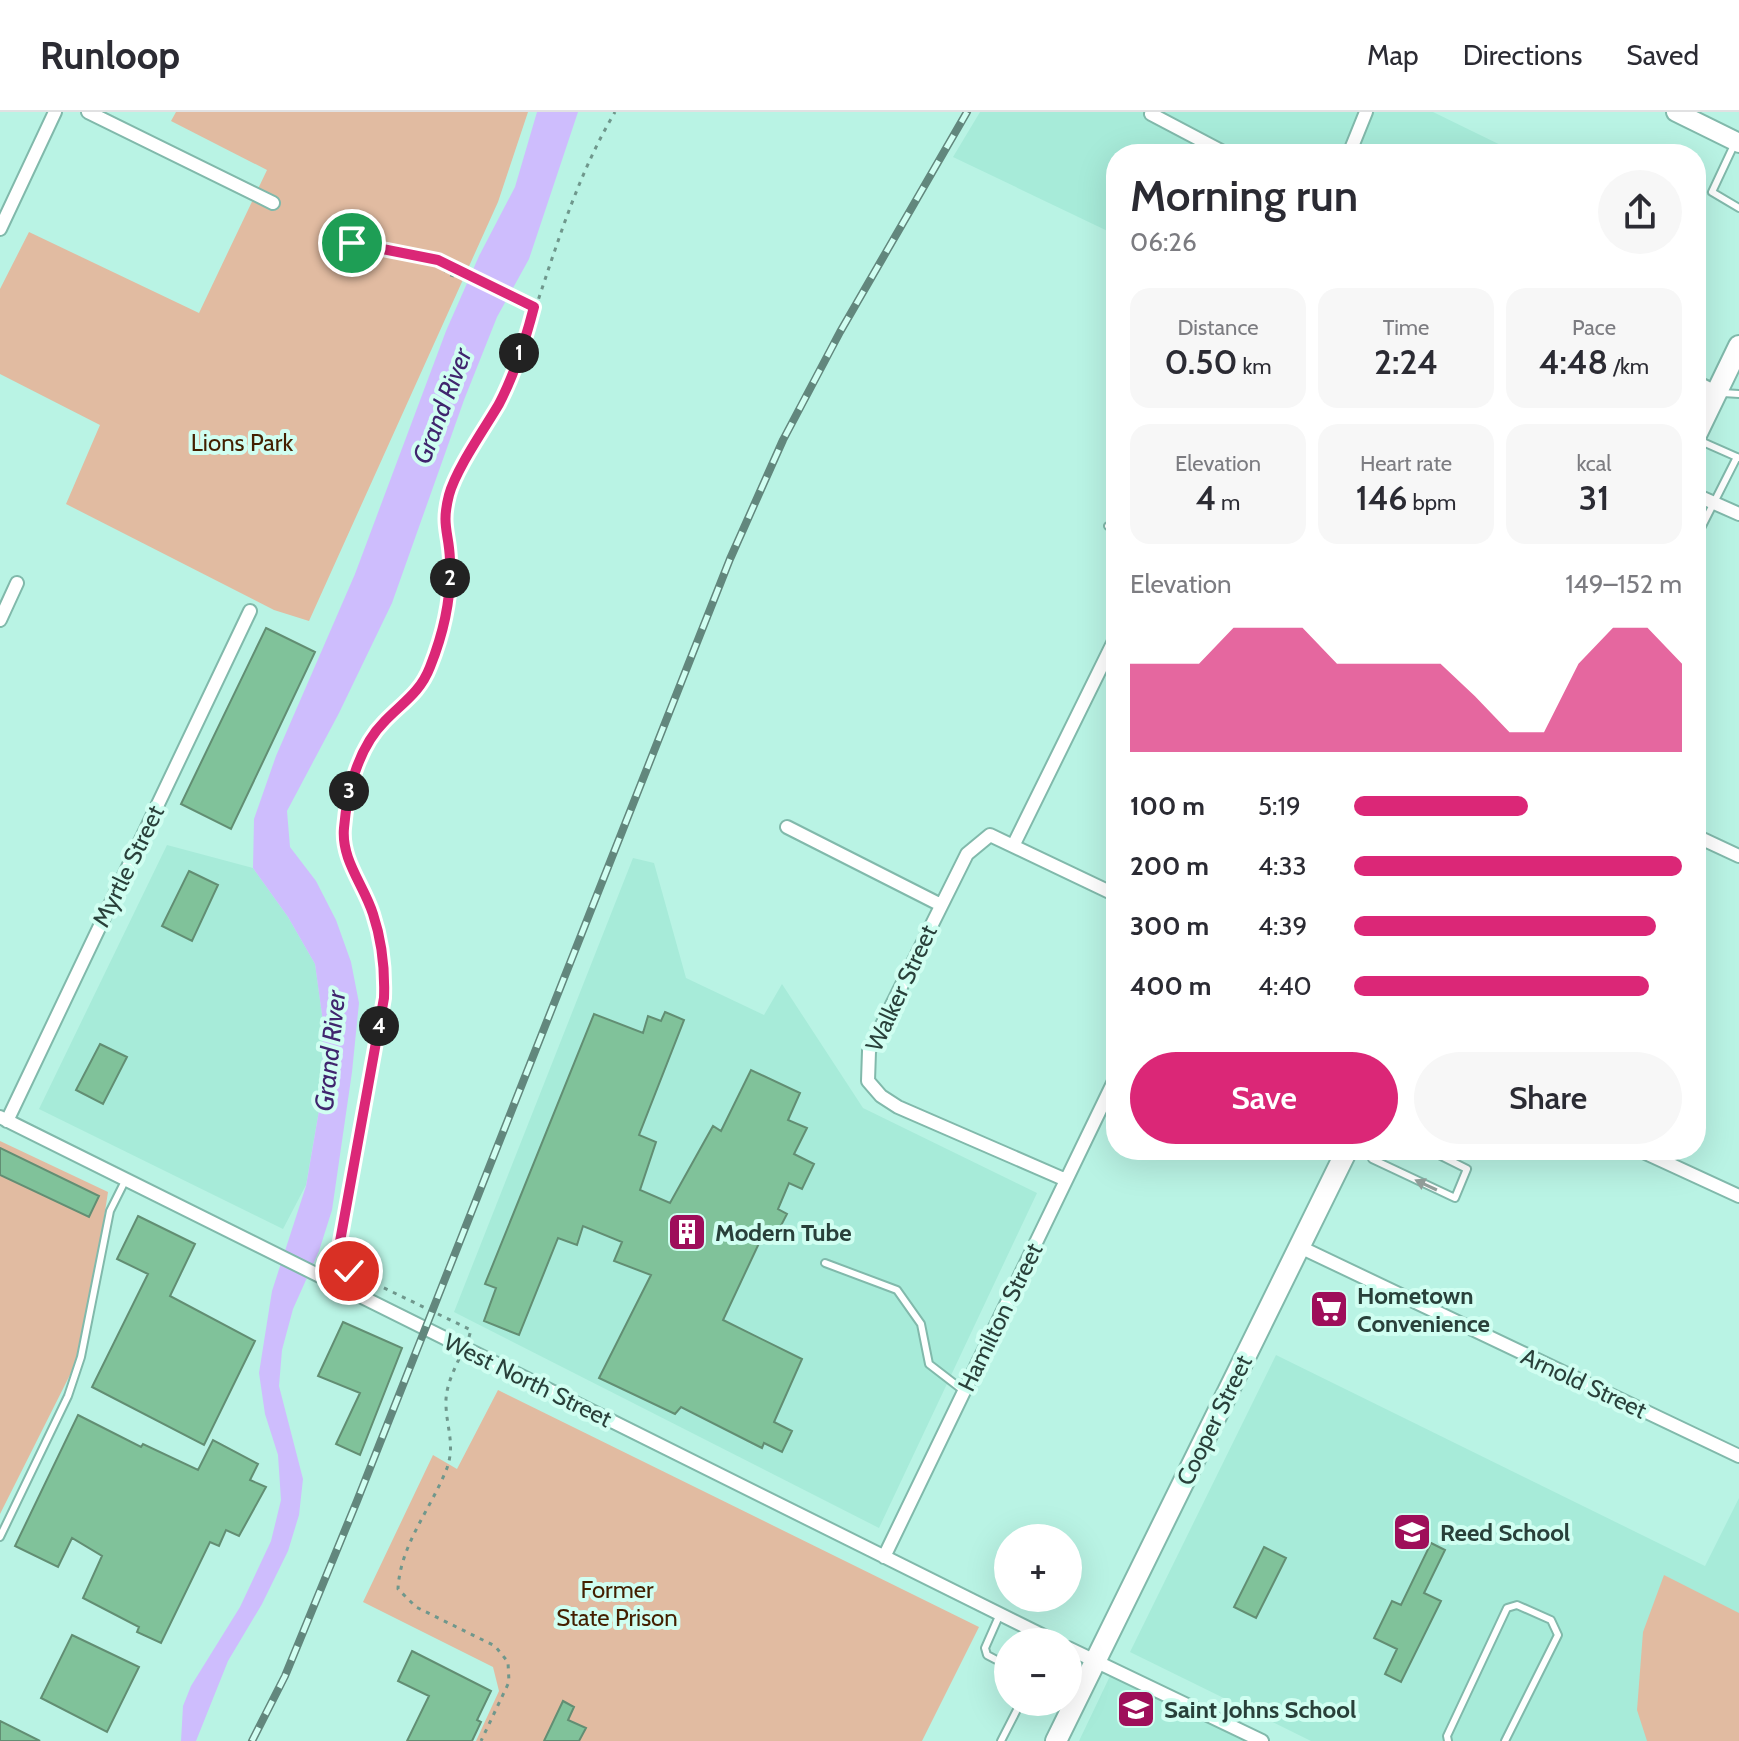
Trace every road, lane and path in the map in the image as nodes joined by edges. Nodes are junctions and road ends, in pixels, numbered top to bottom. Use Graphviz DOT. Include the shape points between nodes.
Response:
graph roads {
  1 [pos="55,112"];
  2 [pos="88,112"];
  3 [pos="615,112"];
  4 [pos="1366,112"];
  5 [pos="1676,112"];
  6 [pos="1146,113"];
  7 [pos="1737,142"];
  8 [pos="1207,144"];
  9 [pos="1353,144"];
  10 [pos="273,203"];
  11 [pos="1739,208"];
  12 [pos="0,229"];
  13 [pos="352,243"];
  14 [pos="438,260"];
  15 [pos="468,280"];
  16 [pos="534,307"];
  17 [pos="1739,346"];
  18 [pos="1706,387"];
  19 [pos="1716,392"];
  20 [pos="1739,394"];
  21 [pos="1706,414"];
  22 [pos="1706,442"];
  23 [pos="1738,458"];
  24 [pos="1706,499"];
  25 [pos="1715,502"];
  26 [pos="1739,514"];
  27 [pos="1706,519"];
  28 [pos="17,583"];
  29 [pos="250,611"];
  30 [pos="0,618"];
  31 [pos="1106,657"];
  32 [pos="787,827"];
  33 [pos="1706,841"];
  34 [pos="1014,844"];
  35 [pos="1739,856"];
  36 [pos="1106,890"];
  37 [pos="939,904"];
  38 [pos="1106,1098"];
  39 [pos="3,1119"];
  40 [pos="1342,1160"];
  41 [pos="1374,1160"];
  42 [pos="1449,1160"];
  43 [pos="1661,1160"];
  44 [pos="126,1179"];
  45 [pos="1066,1180"];
  46 [pos="1739,1196"];
  47 [pos="1300,1247"];
  48 [pos="825,1263"];
  49 [pos="471,1330"];
  50 [pos="455,1368"];
  51 [pos="964,1391"];
  52 [pos="1739,1456"];
  53 [pos="0,1537"];
  54 [pos="884,1557"];
  55 [pos="1000,1614"];
  56 [pos="1028,1628"];
  57 [pos="1082,1655"];
  58 [pos="994,1659"];
  59 [pos="1095,1661"];
  60 [pos="1014,1716"];
  61 [pos="481,1741"];
  62 [pos="1001,1741"];
  63 [pos="1056,1741"];
  64 [pos="1262,1741"];
  65 [pos="1448,1741"];
  66 [pos="1505,1741"];
  1 -- 12 [label="street"];
  2 -- 10 [label="street"];
  3 -- 16 [label="path" via="592,151"];
  4 -- 9 [label="street"];
  5 -- 7 [label="street"];
  6 -- 8 [label="street"];
  7 -- 11 [label="lane" via="1712,192"];
  13 -- 14 [label="path"];
  14 -- 15 [label="path" via="447,274"];
  14 -- 16 [label="path"];
  16 -- 49 [label="path" via="501,399 450,491 443,527 450,558 445,626 413,697 382,723 363,752 349,791 343,832 348,858 373,913 385,969 339,1247 349,1271"];
  17 -- 19 [label="main road"];
  18 -- 19 [label="street"];
  19 -- 20 [label="lane"];
  19 -- 21 [label="main road"];
  22 -- 23 [label="lane"];
  23 -- 25 [label="lane"];
  24 -- 25 [label="street"];
  25 -- 26 [label="street"];
  25 -- 27 [label="lane"];
  28 -- 30 [label="street"];
  29 -- 39 [label="street, Myrtle Street"];
  31 -- 34 [label="street"];
  32 -- 37 [label="street"];
  33 -- 35 [label="street"];
  34 -- 36 [label="street"];
  34 -- 37 [label="street, Walker Street" via="990,835 967,854"];
  37 -- 45 [label="street, Walker Street" via="869,1051 868,1081 898,1107"];
  38 -- 45 [label="street, Hamilton Street"];
  39 -- 44 [label="street, West North Street"];
  40 -- 47 [label="main road, Cooper Street"];
  42 -- 41 [label="lane, one-way" via="1467,1169 1455,1198"];
  43 -- 46 [label="street"];
  44 -- 53 [label="lane" via="110,1211 81,1357 68,1396"];
  44 -- 54 [label="street, West North Street"];
  45 -- 51 [label="street, Hamilton Street"];
  47 -- 52 [label="street, Arnold Street"];
  47 -- 59 [label="main road, Cooper Street"];
  48 -- 51 [label="lane" via="897,1290 921,1324 929,1364"];
  50 -- 61 [label="path" via="446,1407 453,1440 447,1467 399,1567 398,1589 416,1607 495,1646 508,1662 509,1682"];
  51 -- 54 [label="street, Hamilton Street"];
  54 -- 55 [label="street, West North Street"];
  55 -- 56 [label="street, West North Street"];
  55 -- 58 [label="lane" via="985,1648"];
  57 -- 59 [label="street"];
  59 -- 63 [label="main road, Cooper Street"];
  59 -- 64 [label="street"];
  60 -- 62 [label="lane"];
  65 -- 66 [label="lane" via="1507,1608 1517,1605 1551,1620 1558,1635"];
}
